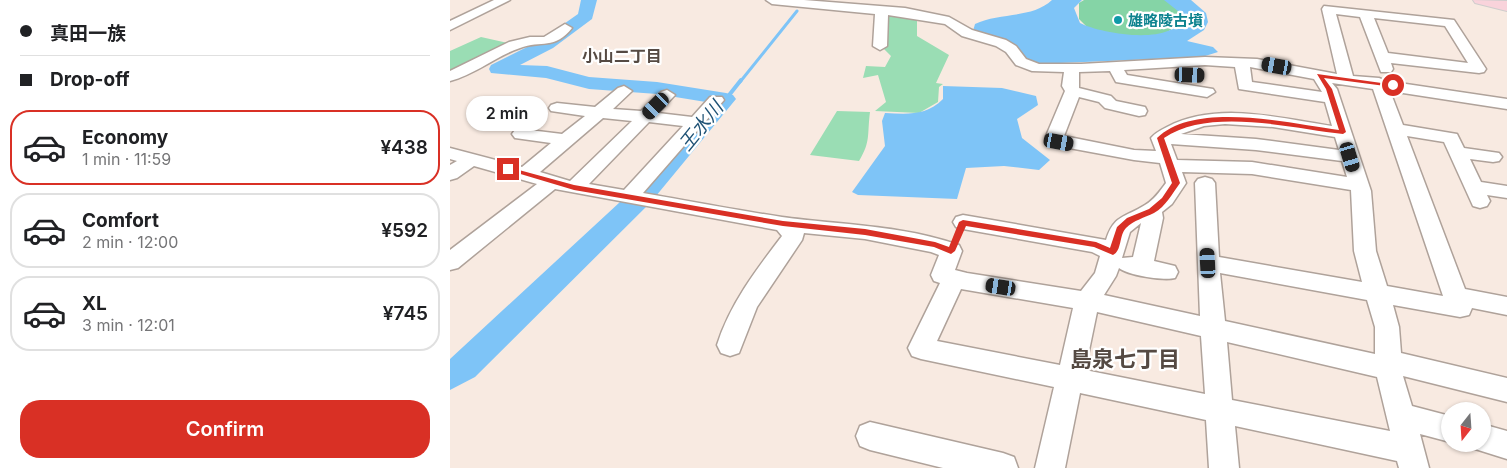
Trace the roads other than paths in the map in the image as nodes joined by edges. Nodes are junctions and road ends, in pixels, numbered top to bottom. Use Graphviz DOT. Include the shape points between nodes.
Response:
graph roads {
  1 [pos="504,0"];
  2 [pos="772,0"];
  3 [pos="1481,0"];
  4 [pos="903,6"];
  5 [pos="1507,6"];
  6 [pos="882,12"];
  7 [pos="1366,14"];
  8 [pos="450,26"];
  9 [pos="565,28"];
  10 [pos="880,46"];
  11 [pos="1381,57"];
  12 [pos="1242,62"];
  13 [pos="1166,63"];
  14 [pos="1116,66"];
  15 [pos="1072,68"];
  16 [pos="450,76"];
  17 [pos="1207,76"];
  18 [pos="1319,76"];
  19 [pos="1346,79"];
  20 [pos="1386,84"];
  21 [pos="1176,86"];
  22 [pos="624,91"];
  23 [pos="1073,91"];
  24 [pos="1207,92"];
  25 [pos="667,96"];
  26 [pos="1332,98"];
  27 [pos="716,100"];
  28 [pos="1172,102"];
  29 [pos="1507,104"];
  30 [pos="557,108"];
  31 [pos="1139,112"];
  32 [pos="598,113"];
  33 [pos="646,117"];
  34 [pos="696,122"];
  35 [pos="1396,128"];
  36 [pos="1343,132"];
  37 [pos="520,134"];
  38 [pos="566,140"];
  39 [pos="1161,140"];
  40 [pos="1457,152"];
  41 [pos="450,153"];
  42 [pos="1350,157"];
  43 [pos="1493,157"];
  44 [pos="472,159"];
  45 [pos="1168,162"];
  46 [pos="1252,168"];
  47 [pos="450,174"];
  48 [pos="526,174"];
  49 [pos="552,182"];
  50 [pos="1204,183"];
  51 [pos="1359,185"];
  52 [pos="1253,187"];
  53 [pos="574,188"];
  54 [pos="1507,192"];
  55 [pos="629,196"];
  56 [pos="1152,210"];
  57 [pos="783,224"];
  58 [pos="951,251"];
  59 [pos="1112,256"];
  60 [pos="450,262"];
  61 [pos="1208,263"];
  62 [pos="1142,267"];
  63 [pos="1166,272"];
  64 [pos="954,278"];
  65 [pos="1377,292"];
  66 [pos="1456,296"];
  67 [pos="1087,301"];
  68 [pos="1507,306"];
  69 [pos="1215,330"];
  70 [pos="730,345"];
  71 [pos="1388,364"];
  72 [pos="1070,379"];
  73 [pos="1507,390"];
  74 [pos="1220,410"];
  75 [pos="1400,416"];
  76 [pos="1441,427"];
  77 [pos="870,436"];
  78 [pos="1491,441"];
  79 [pos="1507,445"];
  80 [pos="1411,459"];
  81 [pos="1003,468"];
  82 [pos="1050,468"];
  83 [pos="1224,468"];
  1 -- 8 [label="street"];
  2 -- 6 [label="street"];
  3 -- 5 [label="main road"];
  4 -- 6 [label="street"];
  4 -- 15 [label="street" via="950,21 967,33 1001,43 1028,66"];
  6 -- 10 [label="street"];
  7 -- 11 [label="street"];
  7 -- 11 [label="street" via="1449,23 1479,69"];
  7 -- 19 [label="street" via="1328,9"];
  9 -- 16 [label="street" via="547,41 514,45"];
  11 -- 20 [label="street"];
  12 -- 13 [label="street"];
  12 -- 18 [label="street"];
  12 -- 26 [label="street" via="1245,86"];
  13 -- 14 [label="street"];
  13 -- 17 [label="street" via="1172,74"];
  14 -- 15 [label="street"];
  14 -- 21 [label="street" via="1121,79"];
  15 -- 23 [label="street" via="1070,86"];
  18 -- 19 [label="street"];
  18 -- 26 [label="street"];
  19 -- 20 [label="street"];
  20 -- 29 [label="street"];
  20 -- 35 [label="street"];
  21 -- 24 [label="street"];
  21 -- 28 [label="street"];
  22 -- 32 [label="street"];
  23 -- 31 [label="street"];
  23 -- 45 [label="street" via="1055,136 1059,142"];
  25 -- 33 [label="street"];
  26 -- 36 [label="street"];
  27 -- 34 [label="street"];
  30 -- 32 [label="street"];
  32 -- 33 [label="street"];
  32 -- 38 [label="street"];
  33 -- 34 [label="street"];
  33 -- 53 [label="street"];
  34 -- 55 [label="street"];
  35 -- 40 [label="street" via="1451,138"];
  35 -- 66 [label="street"];
  36 -- 39 [label="street" via="1232,119 1191,122 1170,131"];
  36 -- 42 [label="street"];
  37 -- 38 [label="street"];
  38 -- 48 [label="street"];
  39 -- 42 [label="street" via="1214,139"];
  39 -- 45 [label="street"];
  40 -- 43 [label="street"];
  40 -- 54 [label="street" via="1477,194"];
  41 -- 44 [label="street"];
  42 -- 51 [label="street"];
  44 -- 47 [label="street"];
  44 -- 48 [label="street"];
  45 -- 46 [label="street"];
  45 -- 56 [label="street" via="1176,183"];
  46 -- 51 [label="street"];
  46 -- 52 [label="street"];
  48 -- 49 [label="street"];
  49 -- 53 [label="street"];
  49 -- 60 [label="street"];
  50 -- 61 [label="street"];
  51 -- 65 [label="street" via="1365,251"];
  53 -- 55 [label="street"];
  55 -- 57 [label="street"];
  56 -- 59 [label="street" via="1130,220 1120,229"];
  56 -- 62 [label="street"];
  57 -- 58 [label="street" via="865,232"];
  57 -- 70 [label="street" via="794,235 733,331"];
  58 -- 59 [label="street" via="967,214 1096,245"];
  58 -- 64 [label="street" via="942,274"];
  59 -- 62 [label="street"];
  59 -- 67 [label="street" via="1106,276"];
  61 -- 65 [label="street"];
  61 -- 69 [label="street"];
  62 -- 63 [label="street"];
  64 -- 67 [label="street"];
  64 -- 72 [label="street" via="921,348"];
  65 -- 66 [label="street" via="1460,308"];
  65 -- 71 [label="street" via="1387,327"];
  66 -- 68 [label="street"];
  67 -- 69 [label="street"];
  67 -- 72 [label="street"];
  69 -- 71 [label="street"];
  69 -- 74 [label="street"];
  71 -- 73 [label="street"];
  71 -- 75 [label="street"];
  72 -- 74 [label="street"];
  72 -- 82 [label="street"];
  74 -- 80 [label="street"];
  74 -- 83 [label="street"];
  75 -- 76 [label="street"];
  75 -- 80 [label="street"];
  77 -- 81 [label="street"];
  78 -- 79 [label="street"];
}
